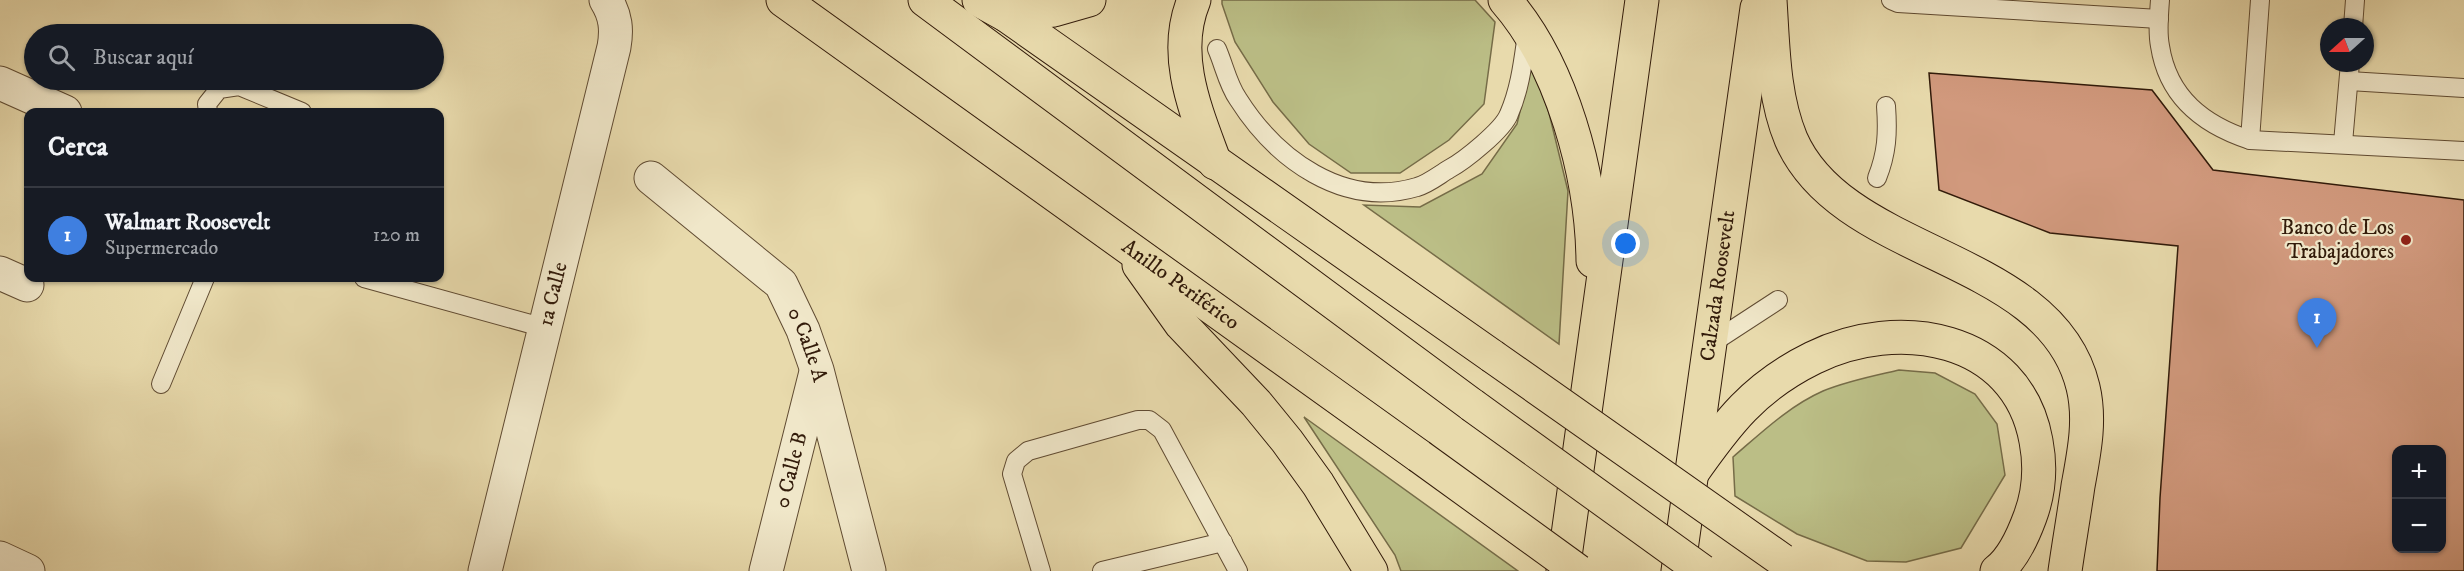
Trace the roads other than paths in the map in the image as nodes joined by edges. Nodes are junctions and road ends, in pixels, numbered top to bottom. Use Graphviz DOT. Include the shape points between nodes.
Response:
graph roads {
  1 [pos="783,0"];
  2 [pos="926,0"];
  3 [pos="1089,0"];
  4 [pos="1194,0"];
  5 [pos="1505,0"];
  6 [pos="1642,0"];
  7 [pos="1758,0"];
  8 [pos="1770,0"];
  9 [pos="1891,0"];
  10 [pos="2160,0"];
  11 [pos="2260,0"];
  12 [pos="2355,0"];
  13 [pos="1974,3"];
  14 [pos="992,7"];
  15 [pos="2055,7"];
  16 [pos="611,9"];
  17 [pos="2354,18"];
  18 [pos="2159,19"];
  19 [pos="1527,30"];
  20 [pos="1217,49"];
  21 [pos="2349,72"];
  22 [pos="0,82"];
  23 [pos="2464,88"];
  24 [pos="218,90"];
  25 [pos="249,90"];
  26 [pos="1886,106"];
  27 [pos="56,108"];
  28 [pos="208,108"];
  29 [pos="292,108"];
  30 [pos="2250,140"];
  31 [pos="2343,143"];
  32 [pos="2464,151"];
  33 [pos="1215,162"];
  34 [pos="651,178"];
  35 [pos="1877,178"];
  36 [pos="1122,242"];
  37 [pos="203,282"];
  38 [pos="378,282"];
  39 [pos="1778,300"];
  40 [pos="545,328"];
  41 [pos="1708,345"];
  42 [pos="1592,364"];
  43 [pos="817,370"];
  44 [pos="161,384"];
  45 [pos="1690,476"];
  46 [pos="1223,542"];
  47 [pos="0,558"];
  48 [pos="1790,566"];
  49 [pos="28,571"];
  50 [pos="485,571"];
  51 [pos="766,571"];
  52 [pos="869,571"];
  53 [pos="1041,571"];
  54 [pos="1102,571"];
  55 [pos="1238,571"];
  56 [pos="1371,571"];
  57 [pos="1563,571"];
  58 [pos="1578,571"];
  59 [pos="1677,571"];
  60 [pos="1702,571"];
  61 [pos="1997,571"];
  62 [pos="2065,571"];
  1 -- 36 [label="highway, Anillo Periférico"];
  2 -- 60 [label="highway, bridge"];
  3 -- 14 [label="highway" via="1054,10"];
  4 -- 33 [label="highway" via="1185,32 1189,88"];
  5 -- 19 [label="highway"];
  6 -- 42 [label="highway"];
  7 -- 41 [label="highway, Calzada Roosevelt"];
  8 -- 62 [label="highway" via="1783,111 1791,138 1813,174 1844,203 2012,294 2048,325 2076,368 2087,412 2086,436"];
  9 -- 13 [label="lane"];
  10 -- 18 [label="lane"];
  11 -- 30 [label="lane"];
  12 -- 17 [label="lane"];
  13 -- 15 [label="lane"];
  14 -- 33 [label="highway"];
  15 -- 18 [label="lane"];
  16 -- 40 [label="street, 1a Calle" via="617,33"];
  18 -- 30 [label="lane" via="2167,73 2181,97 2200,117 2224,132"];
  19 -- 20 [label="lane" via="1521,78 1508,117 1466,160 1418,187 1380,192 1348,189 1304,169 1267,139 1237,98"];
  19 -- 42 [label="highway" via="1549,69 1568,116 1587,201 1593,244"];
  21 -- 23 [label="lane"];
  21 -- 31 [label="lane"];
  22 -- 27 [label="street"];
  24 -- 28 [label="lane"];
  25 -- 29 [label="lane"];
  26 -- 35 [label="lane" via="1888,139"];
  30 -- 31 [label="lane"];
  31 -- 32 [label="lane"];
  33 -- 48 [label="highway, bridge"];
  34 -- 43 [label="street, 0 Calle A" via="781,284"];
  36 -- 56 [label="highway" via="1181,324 1287,441"];
  36 -- 58 [label="highway, Anillo Periférico, bridge"];
  37 -- 44 [label="lane"];
  38 -- 40 [label="lane"];
  39 -- 41 [label="lane"];
  40 -- 50 [label="street, 1a Calle"];
  41 -- 45 [label="highway, Calzada Roosevelt"];
  42 -- 57 [label="highway"];
  43 -- 51 [label="street, 0 Calle B"];
  43 -- 52 [label="street, 0 Calle A"];
  45 -- 59 [label="highway, Calzada Roosevelt"];
  45 -- 61 [label="highway" via="1732,418 1757,393 1814,357 1863,341 1942,340 1988,363 2010,381 2034,427 2038,463 2035,504 2016,547"];
  46 -- 53 [label="lane" via="1162,430 1149,420 1138,420 1028,451 1016,461 1012,474"];
  46 -- 54 [label="lane"];
  46 -- 55 [label="lane"];
  47 -- 49 [label="street"];
}
